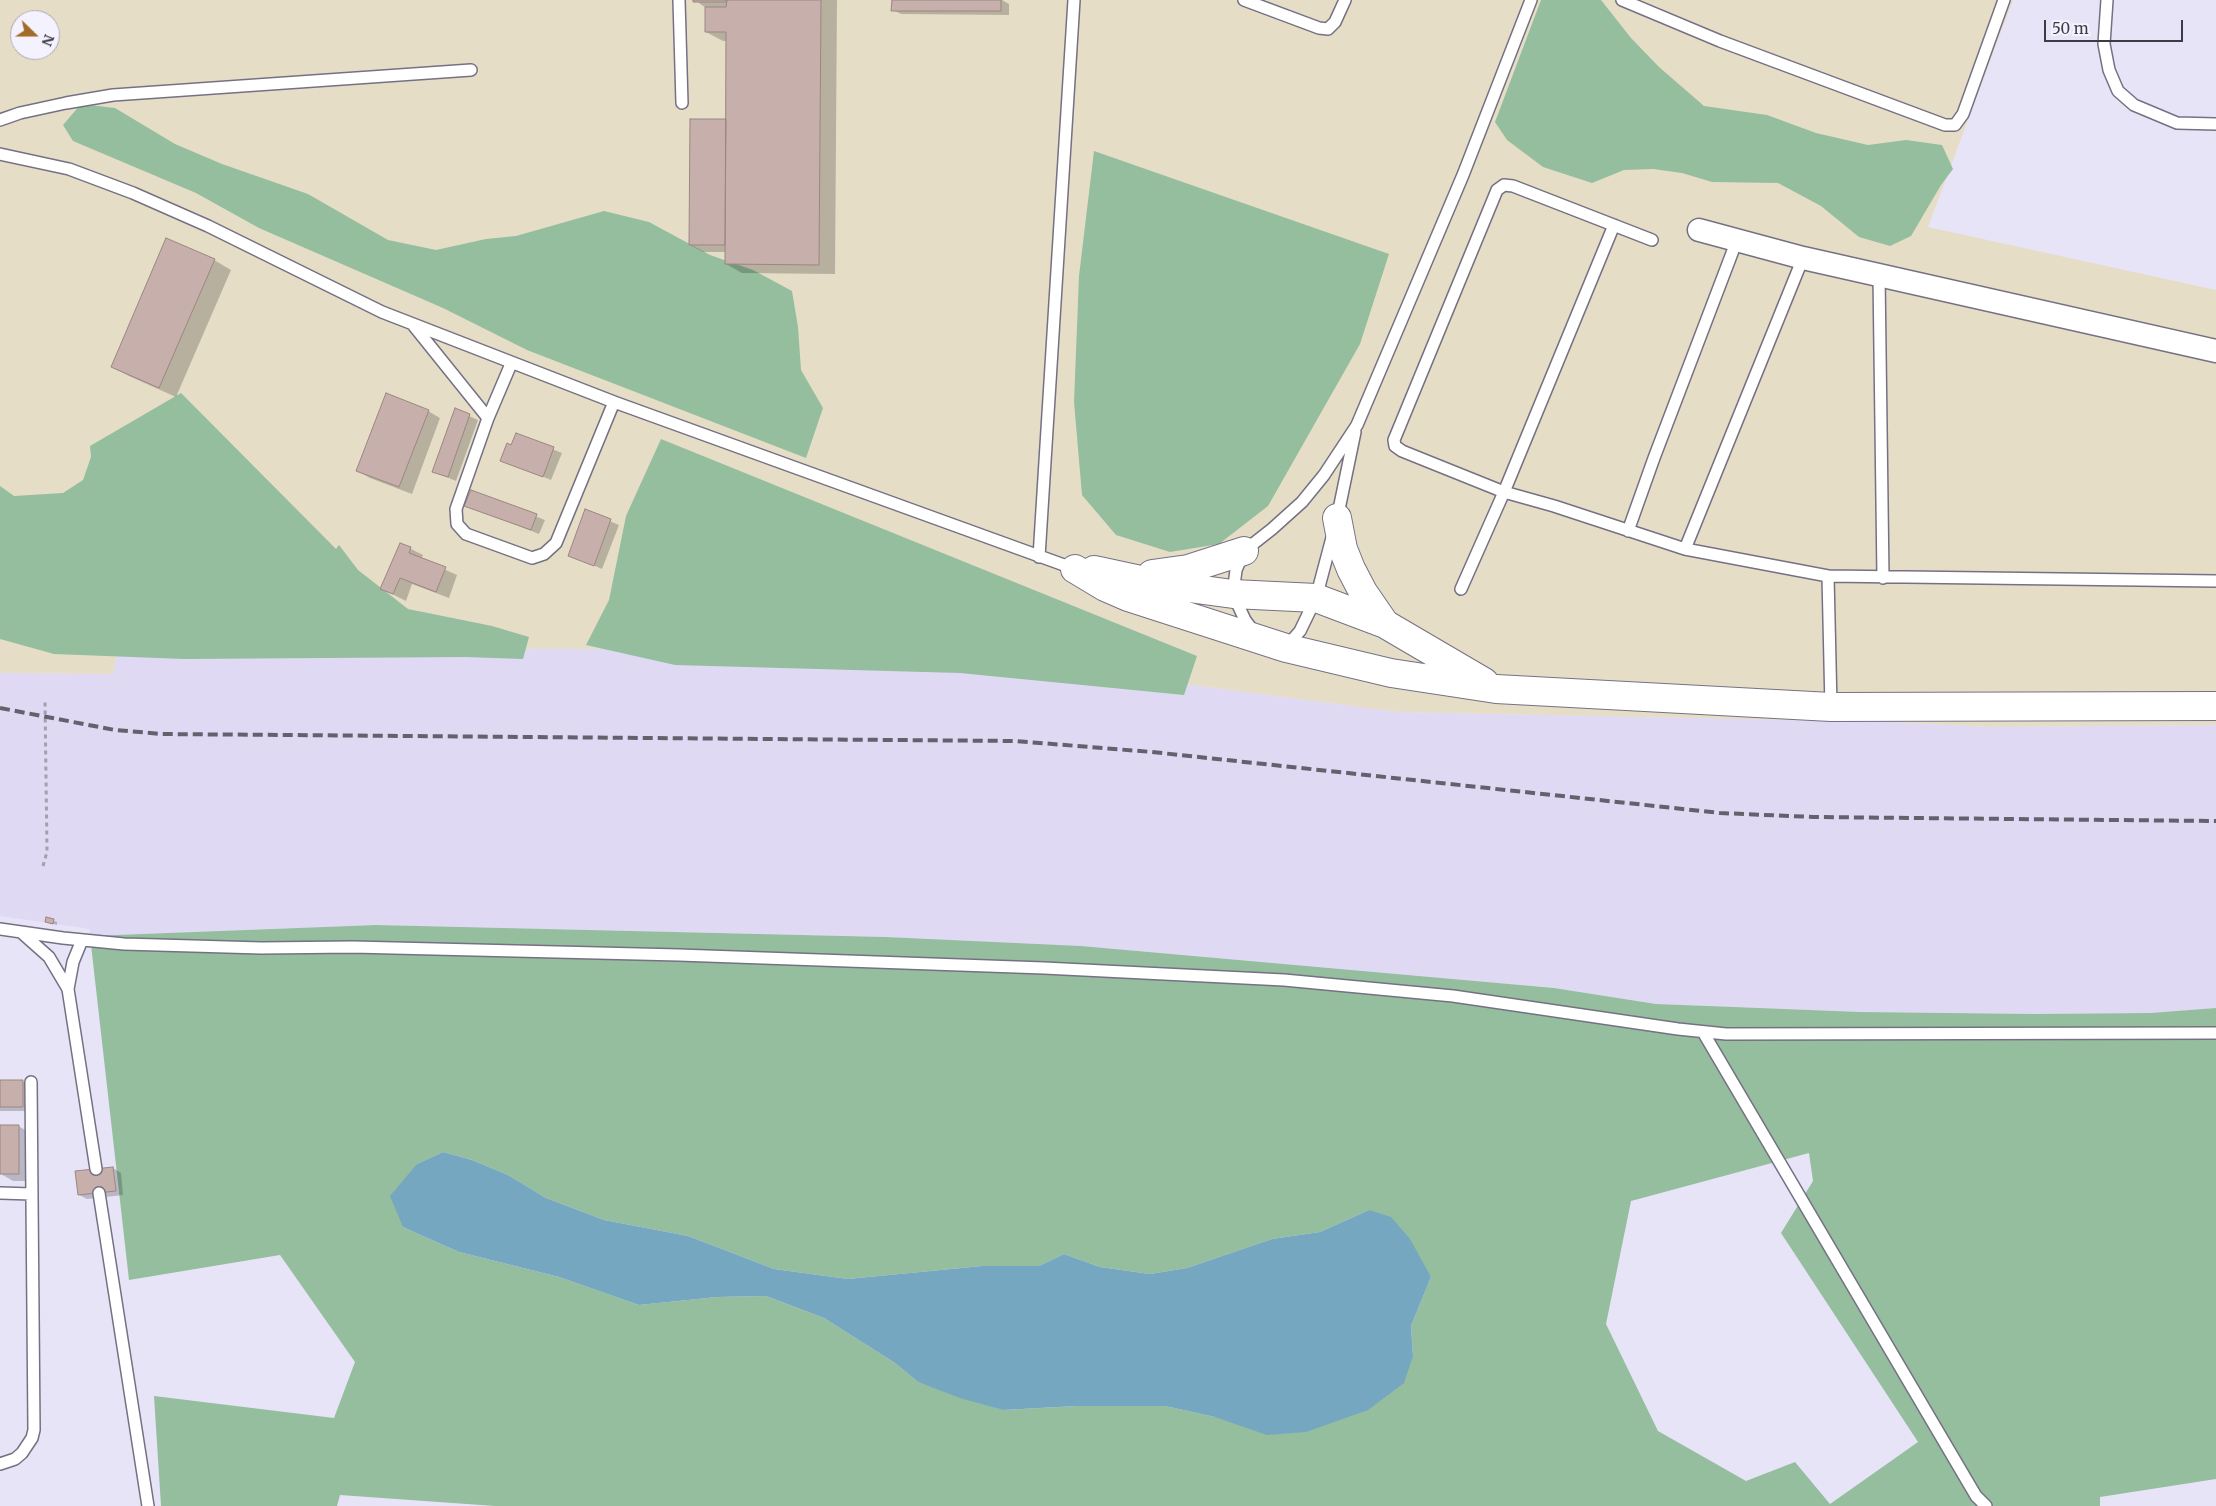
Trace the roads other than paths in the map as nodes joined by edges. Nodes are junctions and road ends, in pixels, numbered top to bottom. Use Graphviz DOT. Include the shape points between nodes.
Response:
graph roads {
  1 [pos="679,0"];
  2 [pos="1074,0"];
  3 [pos="1244,0"];
  4 [pos="1345,0"];
  5 [pos="1530,0"];
  6 [pos="1622,0"];
  7 [pos="2004,0"];
  8 [pos="2107,0"];
  9 [pos="471,70"];
  10 [pos="682,103"];
  11 [pos="0,120"];
  12 [pos="2216,124"];
  13 [pos="0,154"];
  14 [pos="1614,225"];
  15 [pos="1699,230"];
  16 [pos="1652,240"];
  17 [pos="1737,240"];
  18 [pos="1803,258"];
  19 [pos="1879,275"];
  20 [pos="413,324"];
  21 [pos="2216,351"];
  22 [pos="512,364"];
  23 [pos="614,402"];
  24 [pos="488,418"];
  25 [pos="1357,425"];
  26 [pos="1504,492"];
  27 [pos="1337,518"];
  28 [pos="1628,531"];
  29 [pos="1685,549"];
  30 [pos="1244,550"];
  31 [pos="1039,557"];
  32 [pos="1075,569"];
  33 [pos="1120,575"];
  34 [pos="1828,576"];
  35 [pos="1883,578"];
  36 [pos="2216,581"];
  37 [pos="1461,589"];
  38 [pos="1233,594"];
  39 [pos="1316,598"];
  40 [pos="1385,624"];
  41 [pos="1259,638"];
  42 [pos="1286,648"];
  43 [pos="1496,689"];
  44 [pos="2216,706"];
  45 [pos="1831,707"];
  46 [pos="0,929"];
  47 [pos="20,932"];
  48 [pos="82,940"];
  49 [pos="68,989"];
  50 [pos="1703,1032"];
  51 [pos="2216,1034"];
  52 [pos="31,1082"];
  53 [pos="96,1169"];
  54 [pos="0,1193"];
  55 [pos="99,1193"];
  56 [pos="32,1194"];
  57 [pos="0,1464"];
  58 [pos="148,1506"];
  59 [pos="1986,1506"];
  1 -- 10 [label="lane"];
  2 -- 31 [label="lane"];
  3 -- 4 [label="lane" via="1328,29"];
  5 -- 25 [label="lane" via="1456,192"];
  6 -- 7 [label="lane" via="1720,41 1945,125 1954,125 1963,114"];
  8 -- 12 [label="lane" via="2104,44 2108,70 2118,91 2134,105 2177,123"];
  9 -- 11 [label="lane" via="113,95 38,108"];
  13 -- 20 [label="lane" via="69,169 134,193"];
  14 -- 16 [label="lane"];
  14 -- 26 [label="lane"];
  14 -- 26 [label="lane" via="1513,186 1504,185 1497,190 1409,403 1394,440 1395,446"];
  15 -- 17 [label="street"];
  17 -- 18 [label="street"];
  17 -- 28 [label="lane"];
  18 -- 19 [label="street"];
  18 -- 29 [label="lane"];
  19 -- 21 [label="street"];
  19 -- 35 [label="lane"];
  20 -- 22 [label="lane"];
  20 -- 24 [label="lane"];
  22 -- 23 [label="lane"];
  22 -- 24 [label="lane"];
  23 -- 24 [label="lane" via="556,543 544,554 532,558 466,534 456,524 456,509"];
  23 -- 31 [label="lane"];
  25 -- 27 [label="lane"];
  25 -- 30 [label="lane" via="1302,502"];
  26 -- 28 [label="lane"];
  26 -- 37 [label="lane"];
  27 -- 39 [label="lane"];
  27 -- 40 [label="street" via="1351,569"];
  28 -- 29 [label="lane"];
  29 -- 34 [label="lane"];
  30 -- 33 [label="street" via="1188,569"];
  30 -- 38 [label="lane" via="1236,570"];
  31 -- 32 [label="lane"];
  32 -- 33 [label="street"];
  32 -- 41 [label="street" via="1105,588 1128,597"];
  33 -- 38 [label="street"];
  34 -- 35 [label="lane"];
  34 -- 45 [label="lane"];
  35 -- 36 [label="lane"];
  38 -- 39 [label="street"];
  38 -- 41 [label="lane" via="1245,620"];
  39 -- 40 [label="street"];
  39 -- 42 [label="lane" via="1300,631"];
  40 -- 43 [label="street"];
  41 -- 42 [label="street"];
  42 -- 43 [label="street" via="1391,673"];
  43 -- 45 [label="street"];
  44 -- 45 [label="street"];
  46 -- 47 [label="lane"];
  47 -- 48 [label="lane"];
  47 -- 49 [label="lane" via="49,957"];
  48 -- 49 [label="lane" via="73,962"];
  48 -- 50 [label="lane" via="260,948 353,947 679,955 1284,980 1453,996"];
  49 -- 53 [label="lane"];
  50 -- 51 [label="lane" via="1758,1035 1915,1032"];
  50 -- 59 [label="lane" via="1976,1496"];
  52 -- 56 [label="lane"];
  54 -- 56 [label="lane"];
  55 -- 58 [label="lane"];
  56 -- 57 [label="lane" via="34,1430 22,1453"];
}
